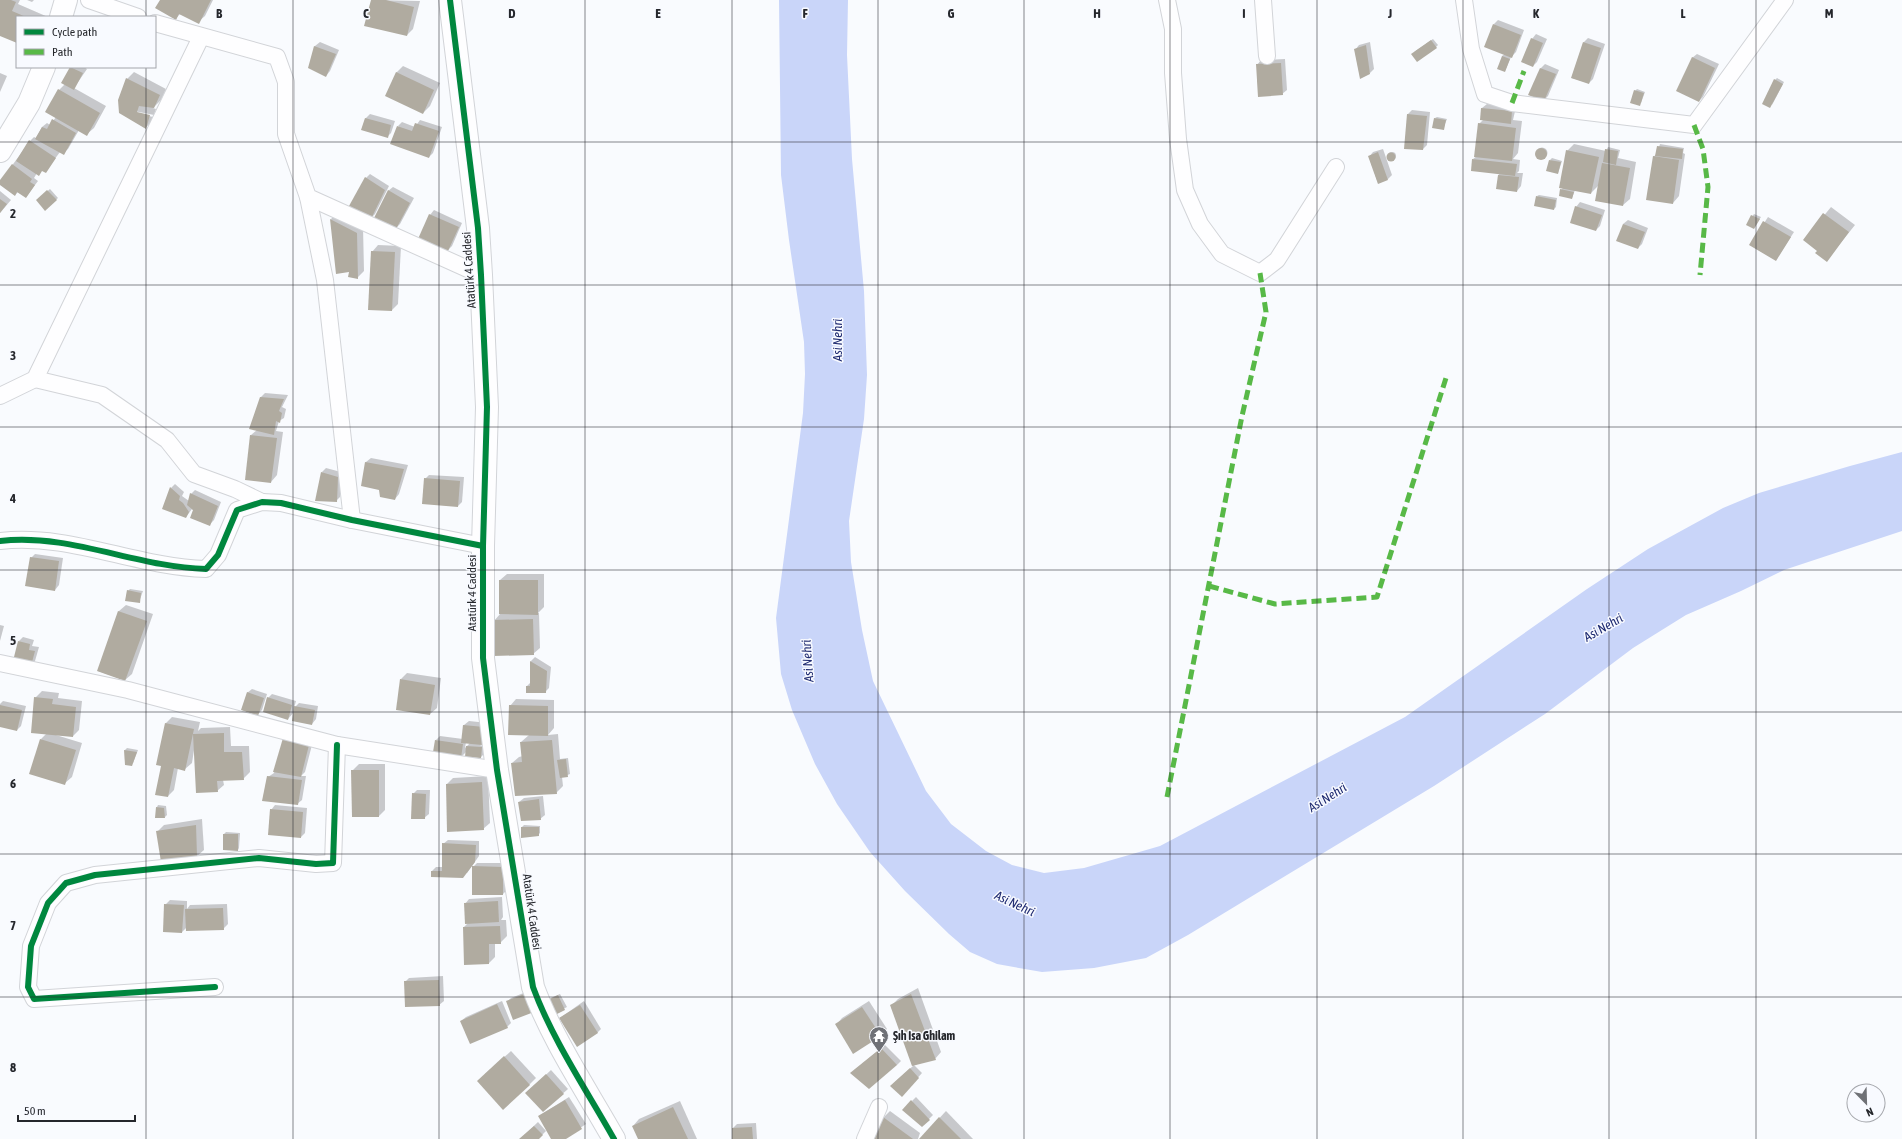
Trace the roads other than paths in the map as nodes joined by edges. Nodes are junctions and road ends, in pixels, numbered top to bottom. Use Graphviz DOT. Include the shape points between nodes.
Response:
graph roads {
  1 [pos="66,0"];
  2 [pos="89,0"];
  3 [pos="450,0"];
  4 [pos="1167,0"];
  5 [pos="1263,0"];
  6 [pos="1464,0"];
  7 [pos="1786,0"];
  8 [pos="61,16"];
  9 [pos="135,16"];
  10 [pos="156,23"];
  11 [pos="201,37"];
  12 [pos="1267,56"];
  13 [pos="44,68"];
  14 [pos="0,152"];
  15 [pos="1336,167"];
  16 [pos="308,197"];
  17 [pos="481,275"];
  18 [pos="35,379"];
  19 [pos="0,396"];
  20 [pos="262,502"];
  21 [pos="352,520"];
  22 [pos="0,541"];
  23 [pos="483,546"];
  24 [pos="0,663"];
  25 [pos="338,745"];
  26 [pos="497,770"];
  27 [pos="215,987"];
  28 [pos="879,1107"];
  29 [pos="614,1139"];
  30 [pos="865,1139"];
  1 -- 8 [label="street"];
  2 -- 9 [label="street"];
  3 -- 17 [label="street, Atatürk 4 Caddesi" via="478,228"];
  4 -- 15 [label="street" via="1173,29 1173,73 1185,190 1200,224 1222,254 1260,273 1277,260"];
  5 -- 12 [label="street"];
  6 -- 7 [label="street" via="1471,49 1486,94 1512,103 1694,126"];
  10 -- 11 [label="street"];
  11 -- 16 [label="street" via="277,57 286,82 286,134"];
  11 -- 18 [label="street"];
  13 -- 14 [label="street" via="28,104"];
  16 -- 17 [label="street"];
  16 -- 21 [label="street" via="325,280"];
  17 -- 23 [label="street, Atatürk 4 Caddesi" via="487,407"];
  18 -- 19 [label="street"];
  18 -- 20 [label="street" via="102,395 167,440 194,474"];
  20 -- 21 [label="street" via="281,503"];
  20 -- 22 [label="street" via="237,510 218,556 206,568 147,562 74,544"];
  21 -- 23 [label="street"];
  23 -- 26 [label="street, Atatürk 4 Caddesi" via="483,658"];
  24 -- 25 [label="street" via="128,690"];
  25 -- 26 [label="street"];
  25 -- 27 [label="street" via="333,864 259,858 95,875 66,883 48,902 31,946 28,987 34,999"];
  26 -- 29 [label="street, Atatürk 4 Caddesi" via="533,987 553,1031"];
  28 -- 30 [label="street"];
}
